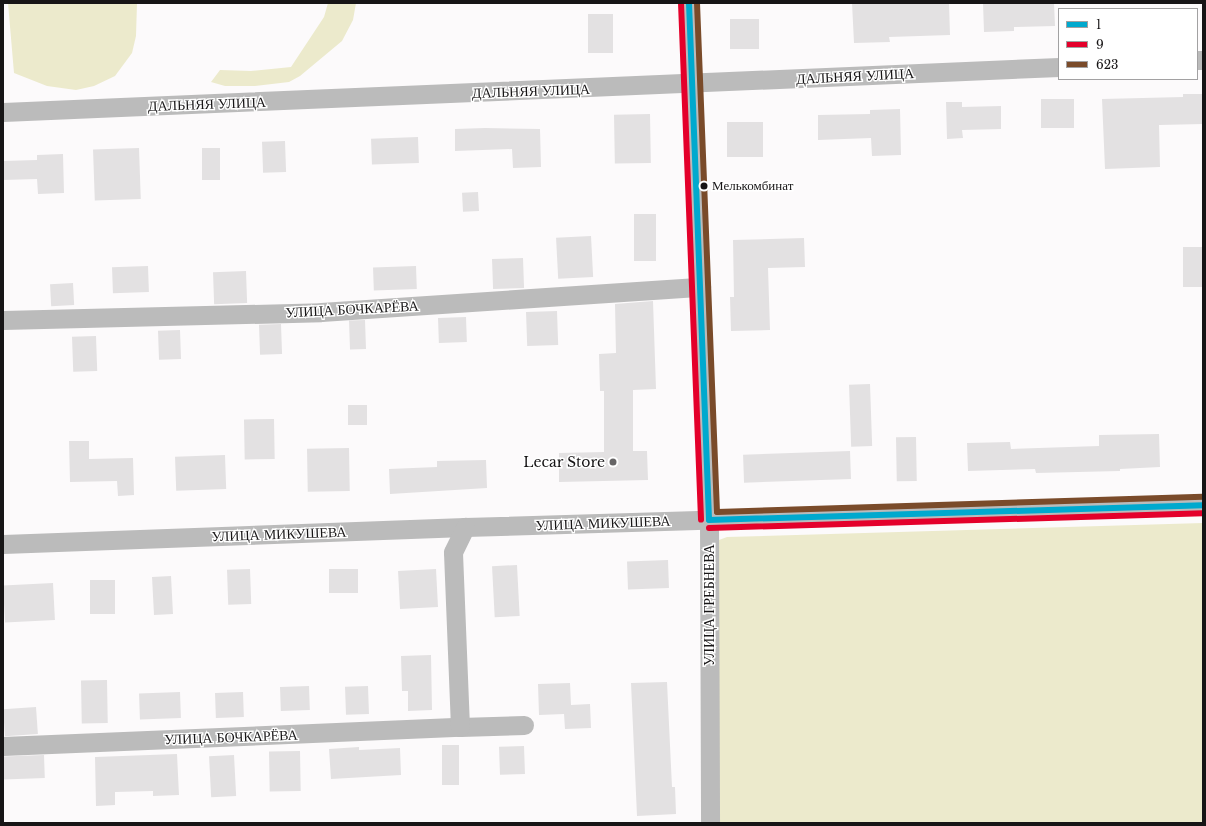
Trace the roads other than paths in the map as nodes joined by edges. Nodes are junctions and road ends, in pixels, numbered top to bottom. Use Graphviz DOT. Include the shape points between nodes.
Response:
graph roads {
  1 [pos="689,3"];
  2 [pos="1058,67"];
  3 [pos="692,84"];
  4 [pos="3,112"];
  5 [pos="701,287"];
  6 [pos="3,320"];
  7 [pos="1203,505"];
  8 [pos="708,520"];
  9 [pos="465,527"];
  10 [pos="3,544"];
  11 [pos="524,725"];
  12 [pos="460,727"];
  13 [pos="3,746"];
  14 [pos="710,823"];
  1 -- 3 [label="street, УЛИЦА ГРЕБНЕВА"];
  2 -- 3 [label="street, ДАЛЬНЯЯ УЛИЦА"];
  3 -- 4 [label="street, ДАЛЬНЯЯ УЛИЦА"];
  3 -- 5 [label="street, УЛИЦА ГРЕБНЕВА"];
  5 -- 6 [label="street, УЛИЦА БОЧКАРЁВА" via="321,312"];
  5 -- 8 [label="street, УЛИЦА ГРЕБНЕВА"];
  7 -- 8 [label="street, УЛИЦА МИКУШЕВА"];
  8 -- 9 [label="street, УЛИЦА МИКУШЕВА"];
  8 -- 14 [label="street, УЛИЦА ГРЕБНЕВА"];
  9 -- 10 [label="street, УЛИЦА МИКУШЕВА"];
  9 -- 12 [label="street" via="453,552"];
  11 -- 12 [label="street, УЛИЦА БОЧКАРЁВА"];
  12 -- 13 [label="street, УЛИЦА БОЧКАРЁВА"];
}
